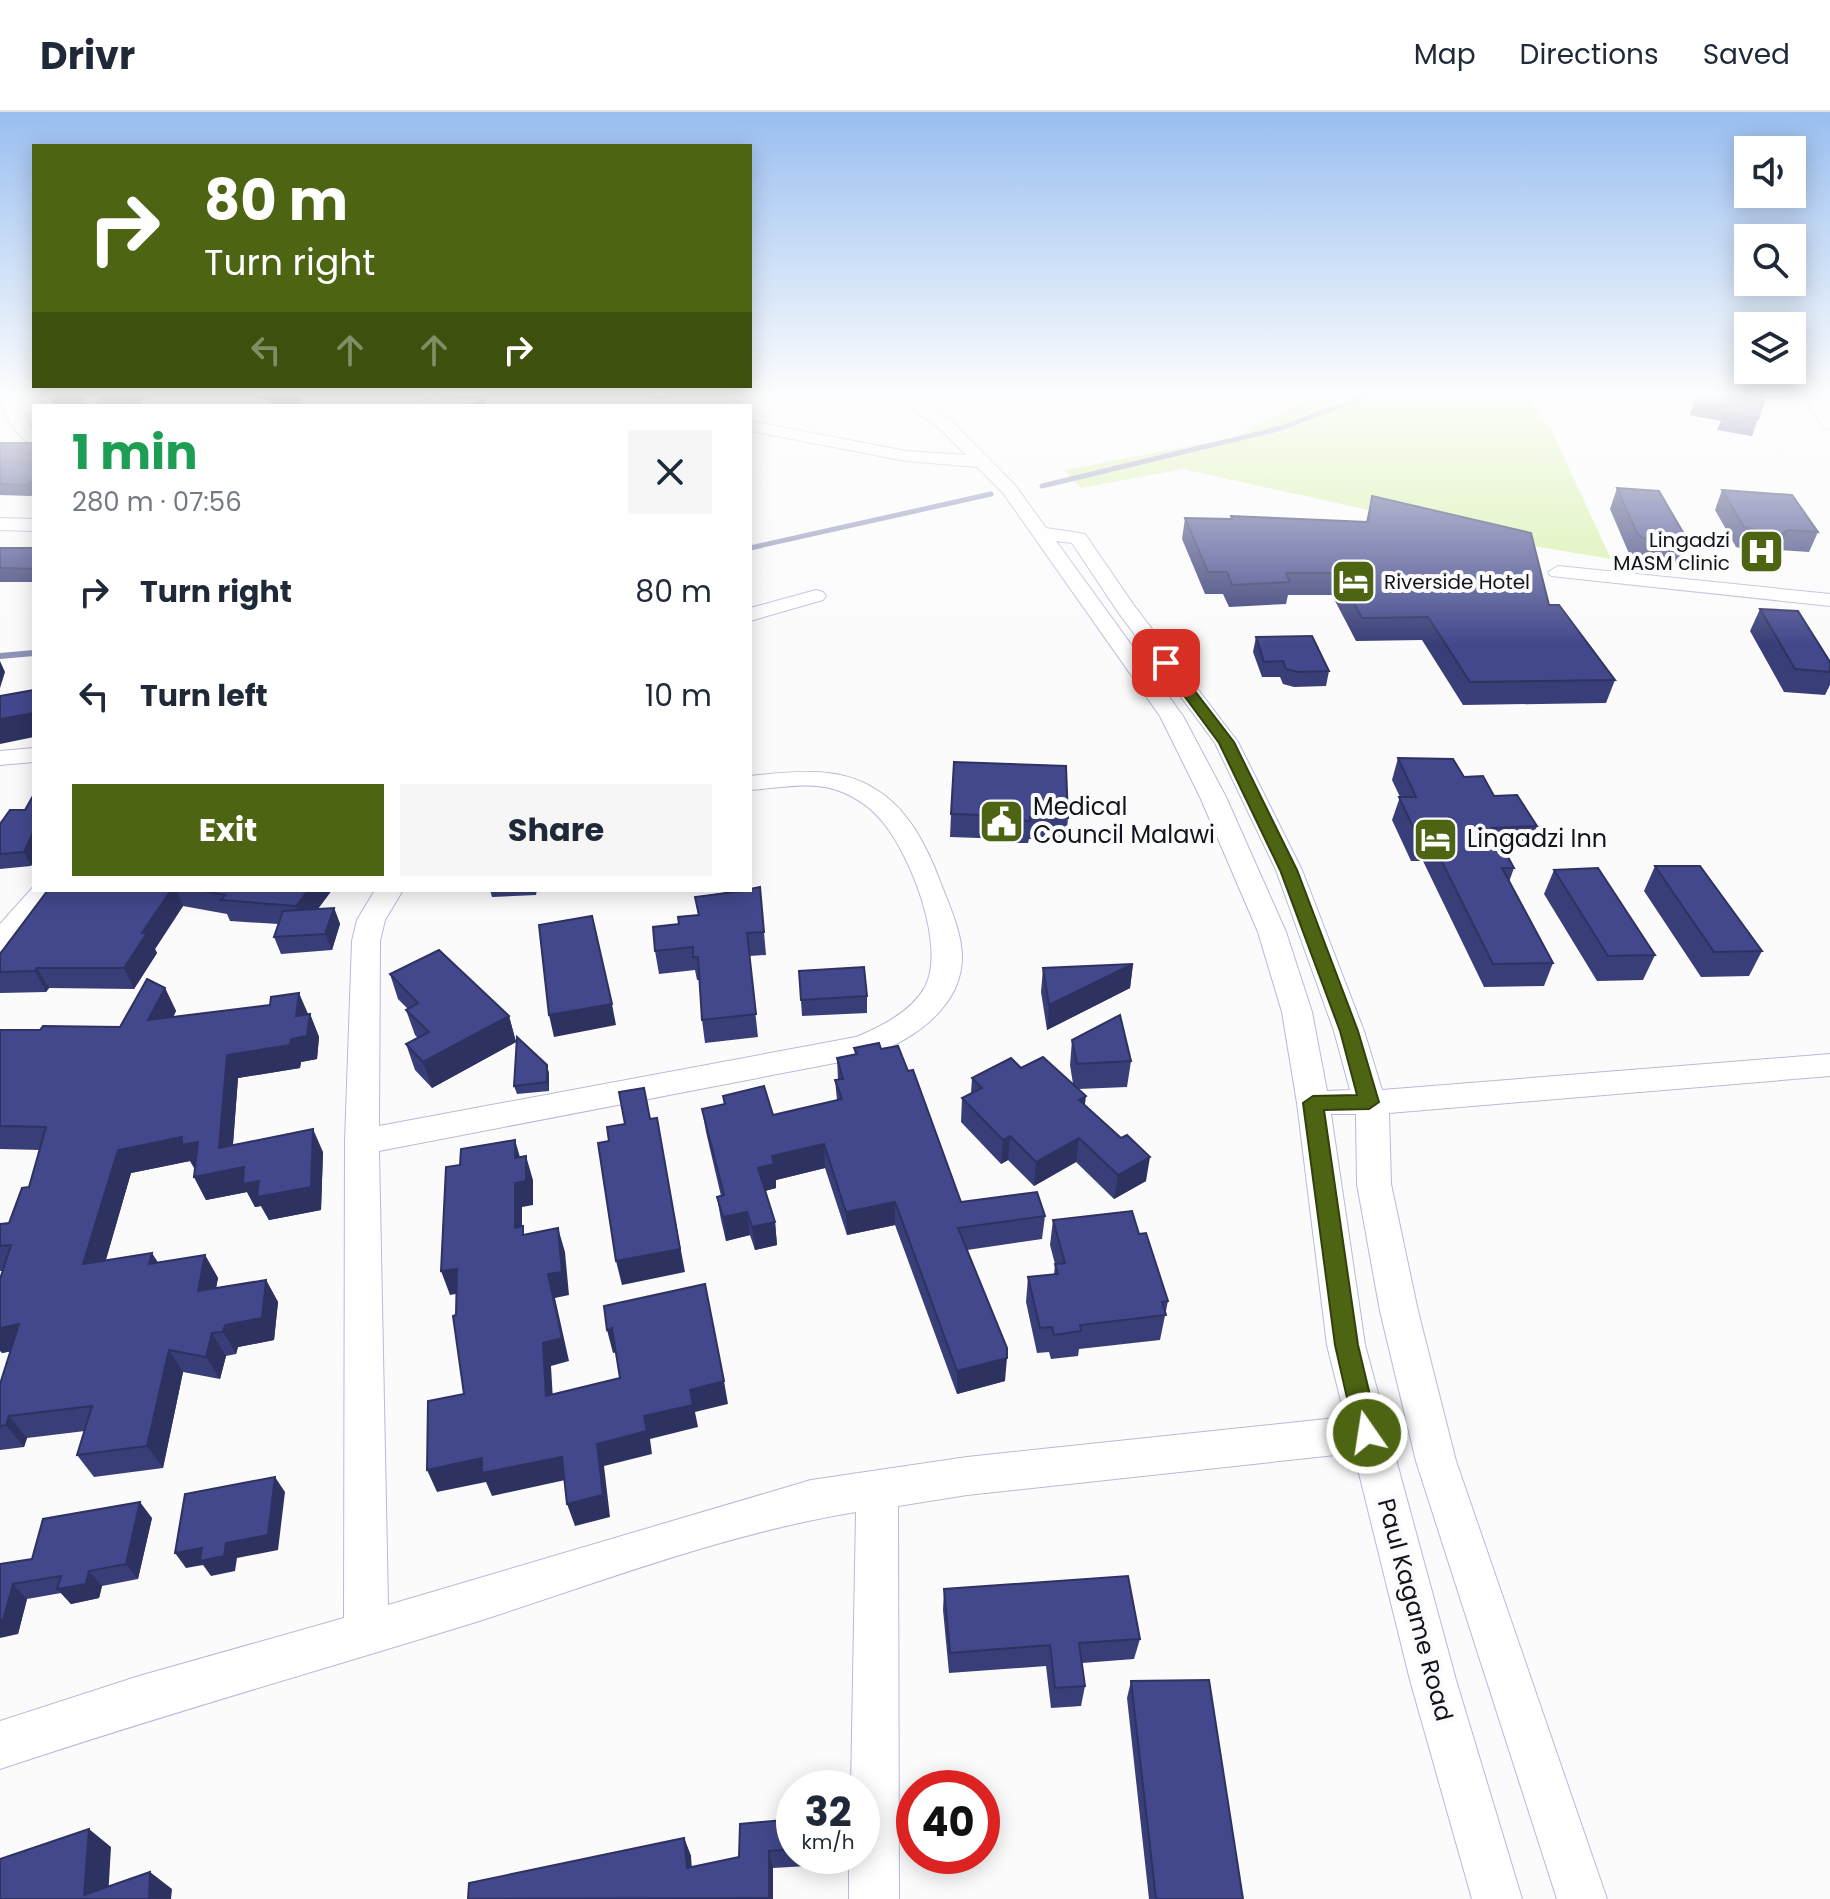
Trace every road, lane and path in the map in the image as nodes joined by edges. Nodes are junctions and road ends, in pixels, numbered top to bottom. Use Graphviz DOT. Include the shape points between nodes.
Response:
graph roads {
  1 [pos="998,477"];
  2 [pos="0,524"];
  3 [pos="32,525"];
  4 [pos="1043,533"];
  5 [pos="1558,572"];
  6 [pos="816,596"];
  7 [pos="1830,600"];
  8 [pos="752,614"];
  9 [pos="32,755"];
  10 [pos="0,758"];
  11 [pos="752,783"];
  12 [pos="43,892"];
  13 [pos="388,892"];
  14 [pos="0,942"];
  15 [pos="1830,1065"];
  16 [pos="1369,1102"];
  17 [pos="1313,1103"];
  18 [pos="362,1142"];
  19 [pos="1367,1433"];
  20 [pos="877,1489"];
  21 [pos="366,1634"];
  22 [pos="0,1745"];
  23 [pos="874,1899"];
  24 [pos="1497,1899"];
  25 [pos="1582,1899"];
  1 -- 4 [label="street, Paul Kagame Road"];
  2 -- 3 [label="street"];
  4 -- 16 [label="street" via="1078,538 1226,742 1289,870 1349,1031"];
  4 -- 17 [label="street, Paul Kagame Road" via="1171,716 1213,797 1272,932 1297,1012"];
  5 -- 7 [label="street"];
  6 -- 8 [label="street"];
  9 -- 10 [label="street"];
  11 -- 18 [label="street" via="809,779 847,785 873,799 904,832 925,872 948,956 935,993 908,1025 861,1047"];
  12 -- 14 [label="street"];
  13 -- 18 [label="street" via="366,941"];
  15 -- 16 [label="street"];
  16 -- 17 [label="street"];
  16 -- 25 [label="street" via="1376,1143 1374,1184 1428,1431"];
  17 -- 19 [label="street, Paul Kagame Road" via="1346,1345"];
  18 -- 21 [label="street"];
  19 -- 20 [label="street"];
  19 -- 24 [label="street, Paul Kagame Road"];
  20 -- 21 [label="street" via="811,1500 700,1531"];
  20 -- 23 [label="street"];
  21 -- 22 [label="street"];
}
